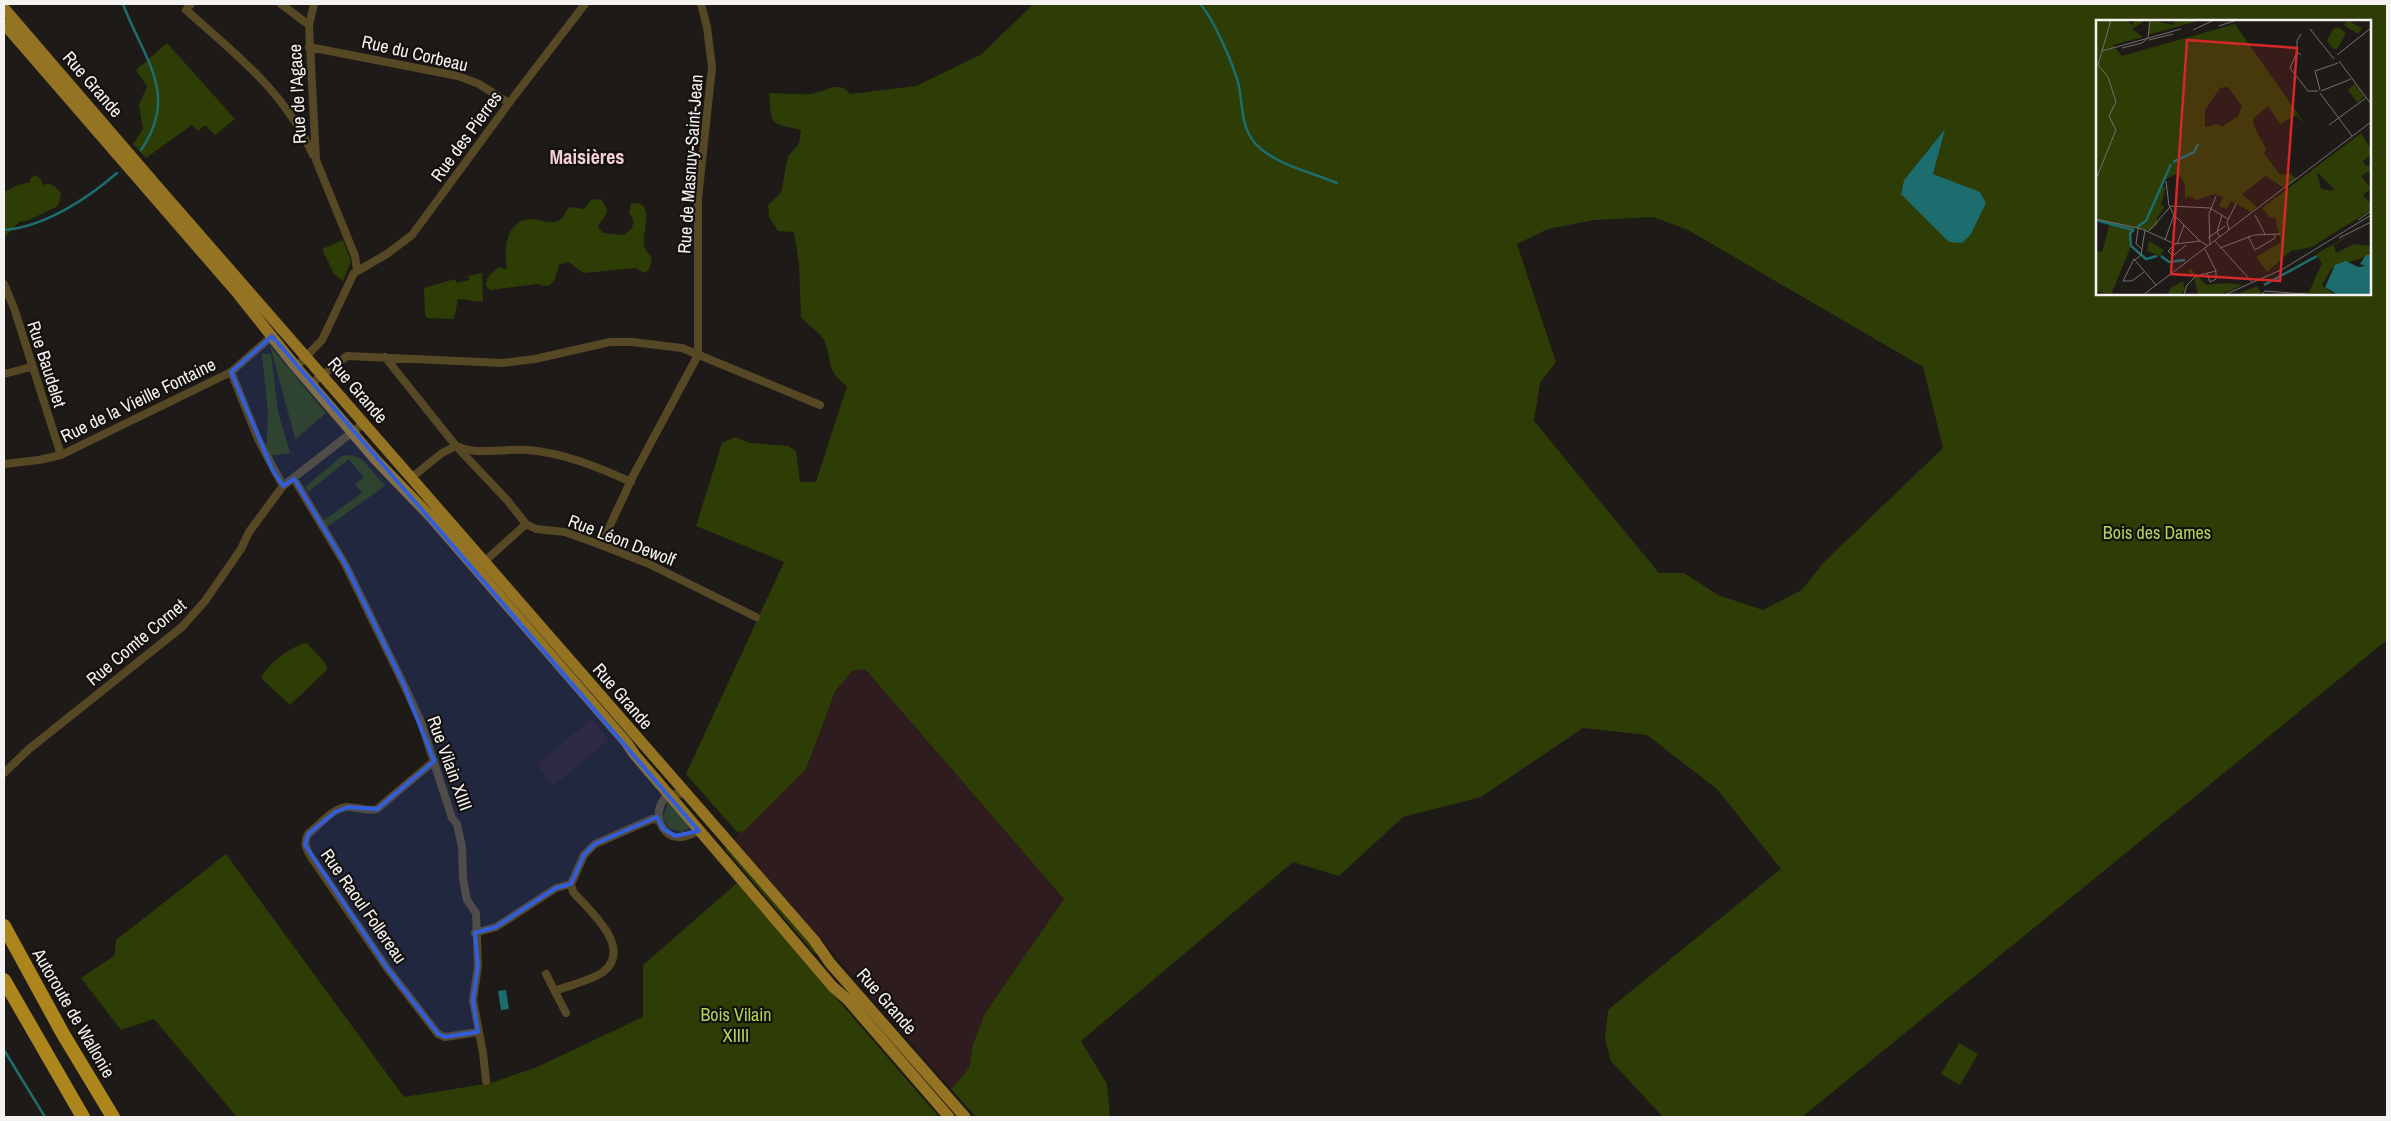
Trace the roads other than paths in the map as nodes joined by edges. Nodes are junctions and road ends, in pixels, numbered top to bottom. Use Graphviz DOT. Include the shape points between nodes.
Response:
graph roads {
  1 [pos="191,4"];
  2 [pos="281,4"];
  3 [pos="314,4"];
  4 [pos="585,4"];
  5 [pos="701,4"];
  6 [pos="4,8"];
  7 [pos="4,24"];
  8 [pos="309,26"];
  9 [pos="310,47"];
  10 [pos="509,103"];
  11 [pos="316,160"];
  12 [pos="357,270"];
  13 [pos="4,284"];
  14 [pos="272,336"];
  15 [pos="698,355"];
  16 [pos="307,357"];
  17 [pos="386,357"];
  18 [pos="31,367"];
  19 [pos="296,367"];
  20 [pos="231,372"];
  21 [pos="4,374"];
  22 [pos="322,375"];
  23 [pos="310,384"];
  24 [pos="820,404"];
  25 [pos="364,423"];
  26 [pos="352,432"];
  27 [pos="456,446"];
  28 [pos="61,455"];
  29 [pos="4,464"];
  30 [pos="411,478"];
  31 [pos="294,479"];
  32 [pos="631,482"];
  33 [pos="283,486"];
  34 [pos="526,524"];
  35 [pos="601,545"];
  36 [pos="484,562"];
  37 [pos="756,617"];
  38 [pos="434,761"];
  39 [pos="4,773"];
  40 [pos="668,794"];
  41 [pos="686,794"];
  42 [pos="659,820"];
  43 [pos="700,831"];
  44 [pos="571,884"];
  45 [pos="4,926"];
  46 [pos="475,932"];
  47 [pos="546,974"];
  48 [pos="4,980"];
  49 [pos="556,990"];
  50 [pos="566,1013"];
  51 [pos="478,1032"];
  52 [pos="486,1081"];
  53 [pos="84,1117"];
  54 [pos="114,1117"];
  55 [pos="949,1117"];
  56 [pos="965,1117"];
  1 -- 11 [label="street, Rue de l'Agace" via="186,10 254,70 279,99 296,122"];
  2 -- 8 [label="street, Rue de l'Agace"];
  3 -- 8 [label="street, Rue de l'Agace"];
  4 -- 10 [label="street, Rue des Pierres"];
  5 -- 15 [label="street, Rue de Masnuy-Saint-Jean" via="712,67 698,198"];
  6 -- 16 [label="main road, Rue Grande"];
  7 -- 14 [label="main road, Rue Grande"];
  8 -- 9 [label="street, Rue de l'Agace"];
  9 -- 10 [label="street, Rue du Corbeau" via="458,76 479,84"];
  9 -- 11 [label="street, Rue de l'Agace"];
  10 -- 12 [label="street, Rue des Pierres" via="412,235 387,254"];
  11 -- 12 [label="street, Rue de l'Agace" via="355,256"];
  12 -- 16 [label="street" via="350,277 322,340"];
  13 -- 18 [label="street, Rue Baudelet"];
  14 -- 19 [label="main road, Rue Grande"];
  14 -- 20 [label="street, Rue de la Vieille Fontaine"];
  15 -- 17 [label="street" via="682,348 621,341 502,363"];
  15 -- 24 [label="street"];
  15 -- 32 [label="street, Rue de Masnuy-Saint-Jean"];
  16 -- 19 [label="street"];
  16 -- 22 [label="main road, Rue Grande"];
  17 -- 22 [label="street" via="347,356"];
  17 -- 27 [label="street"];
  18 -- 21 [label="street"];
  18 -- 28 [label="street, Rue Baudelet"];
  19 -- 23 [label="main road, Rue Grande"];
  20 -- 28 [label="street, Rue de la Vieille Fontaine"];
  20 -- 33 [label="street" via="258,439"];
  22 -- 23 [label="street"];
  22 -- 25 [label="main road, Rue Grande"];
  23 -- 26 [label="main road, Rue Grande"];
  25 -- 26 [label="street, Rue Comte Cornet"];
  25 -- 30 [label="main road, Rue Grande"];
  26 -- 31 [label="street, Rue Comte Cornet"];
  26 -- 40 [label="main road, Rue Grande" via="459,549"];
  27 -- 30 [label="street"];
  27 -- 32 [label="street" via="472,451 536,451 593,465"];
  27 -- 34 [label="street"];
  28 -- 29 [label="street, Rue de la Vieille Fontaine"];
  30 -- 36 [label="main road, Rue Grande"];
  31 -- 33 [label="street, Rue Comte Cornet"];
  31 -- 38 [label="street, Rue Vilain XIIII" via="345,564 382,638 421,722"];
  32 -- 35 [label="street, Rue de Masnuy-Saint-Jean"];
  33 -- 39 [label="street, Rue Comte Cornet" via="205,601 182,627 29,749"];
  34 -- 35 [label="street, Rue Léon Dewolf" via="536,529 565,532"];
  34 -- 36 [label="street"];
  35 -- 37 [label="street, Rue Léon Dewolf" via="664,571"];
  36 -- 41 [label="main road, Rue Grande"];
  38 -- 46 [label="street, Rue Vilain XIIII" via="452,818 457,824 467,900 476,913"];
  38 -- 51 [label="street, Rue Raoul Follereau" via="377,808 370,811 348,807 335,812 305,839 311,856 387,968 438,1034 445,1038"];
  40 -- 41 [label="street"];
  40 -- 42 [label="street" via="660,807"];
  40 -- 43 [label="main road, Rue Grande"];
  41 -- 56 [label="main road, Rue Grande"];
  42 -- 43 [label="street" via="664,829 681,838"];
  42 -- 44 [label="street" via="595,844 584,855"];
  43 -- 55 [label="main road, Rue Grande" via="832,987 848,1000"];
  44 -- 46 [label="street" via="556,888 496,927"];
  44 -- 49 [label="street" via="573,892 610,934 613,951 603,971"];
  45 -- 54 [label="highway, Autoroute de Wallonie" via="63,1034"];
  46 -- 51 [label="street, Rue Vilain XIIII" via="478,966 473,1000"];
  47 -- 49 [label="street"];
  48 -- 53 [label="highway"];
  49 -- 50 [label="street"];
  51 -- 52 [label="street, Rue Vilain XIIII"];
}
